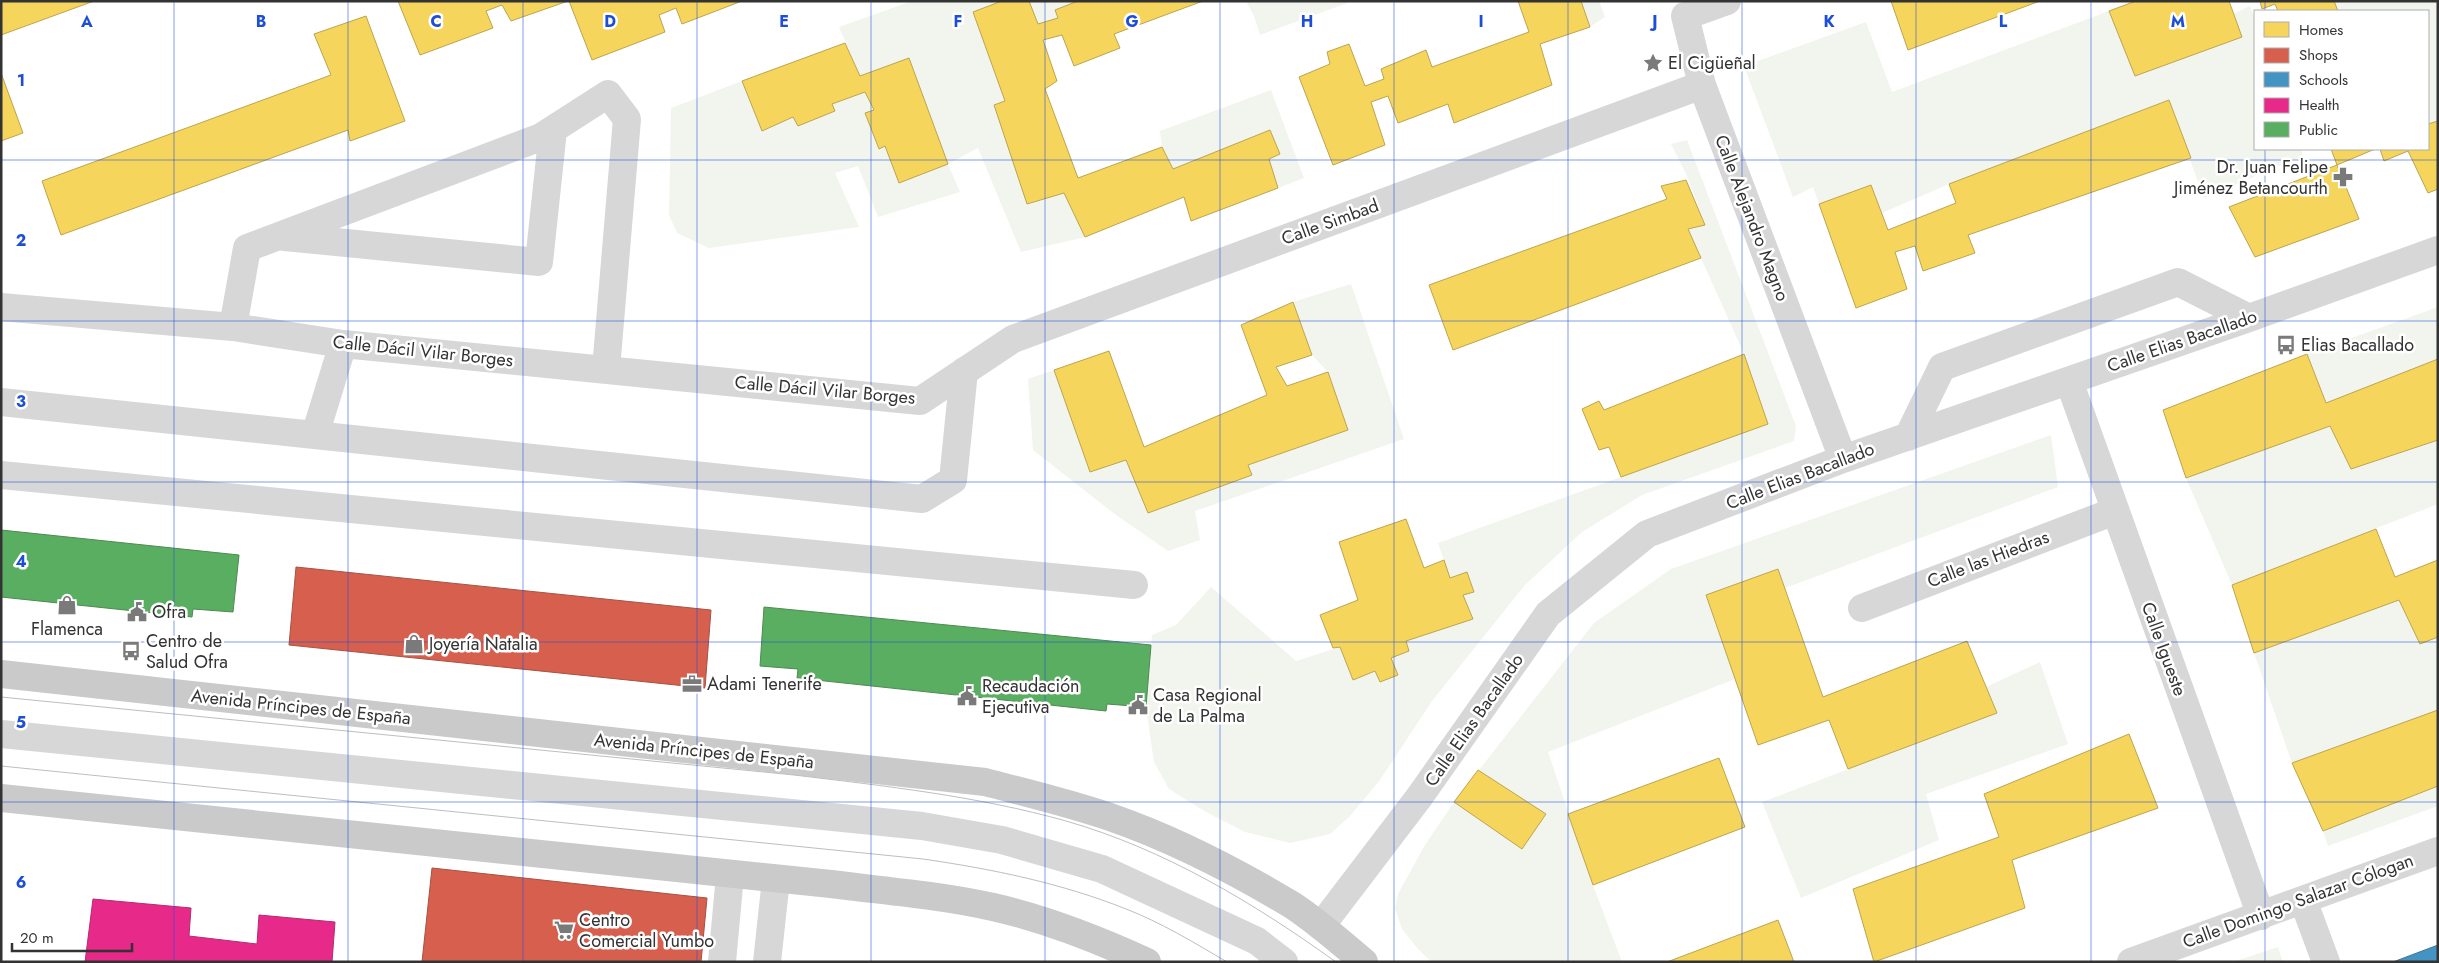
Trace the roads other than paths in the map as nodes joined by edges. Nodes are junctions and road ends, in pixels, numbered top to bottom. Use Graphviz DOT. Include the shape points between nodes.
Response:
graph roads {
  1 [pos="1726,1"];
  2 [pos="1702,85"];
  3 [pos="554,130"];
  4 [pos="278,236"];
  5 [pos="2438,250"];
  6 [pos="1,307"];
  7 [pos="2249,318"];
  8 [pos="233,328"];
  9 [pos="343,344"];
  10 [pos="606,369"];
  11 [pos="964,371"];
  12 [pos="2069,381"];
  13 [pos="1,402"];
  14 [pos="315,435"];
  15 [pos="1908,436"];
  16 [pos="1843,459"];
  17 [pos="1,475"];
  18 [pos="2115,511"];
  19 [pos="1134,586"];
  20 [pos="1862,608"];
  21 [pos="1,674"];
  22 [pos="1,734"];
  23 [pos="1,798"];
  24 [pos="2438,850"];
  25 [pos="730,874"];
  26 [pos="776,879"];
  27 [pos="2303,900"];
  28 [pos="2261,916"];
  29 [pos="1321,926"];
  30 [pos="722,962"];
  31 [pos="767,962"];
  32 [pos="1147,962"];
  33 [pos="1284,962"];
  34 [pos="1364,962"];
  35 [pos="2131,962"];
  36 [pos="2326,962"];
  1 -- 2 [label="street, Calle Alejandro Magno" via="1685,16"];
  2 -- 11 [label="street, Calle Simbad" via="1013,339"];
  2 -- 16 [label="street, Calle Alejandro Magno"];
  3 -- 4 [label="street" via="541,138"];
  3 -- 4 [label="street" via="539,262"];
  3 -- 10 [label="street" via="608,94 627,119"];
  4 -- 8 [label="street" via="247,248"];
  5 -- 7 [label="street, Calle Elias Bacallado"];
  6 -- 8 [label="street, Calle Dácil Vilar Borges"];
  7 -- 12 [label="street, Calle Elias Bacallado"];
  7 -- 15 [label="street" via="2178,282 1942,367"];
  8 -- 9 [label="street, Calle Dácil Vilar Borges"];
  9 -- 10 [label="street, Calle Dácil Vilar Borges"];
  9 -- 14 [label="street"];
  10 -- 11 [label="street, Calle Dácil Vilar Borges" via="920,401"];
  11 -- 14 [label="street" via="953,480 922,499"];
  12 -- 15 [label="street, Calle Elias Bacallado"];
  12 -- 18 [label="street, Calle Igueste"];
  13 -- 14 [label="street"];
  15 -- 16 [label="street, Calle Elias Bacallado"];
  16 -- 29 [label="street, Calle Elias Bacallado" via="1647,534 1548,614 1420,796"];
  17 -- 19 [label="street"];
  18 -- 20 [label="street, Calle las Hiedras"];
  18 -- 28 [label="street, Calle Igueste"];
  21 -- 29 [label="main road, Avenida Príncipes de España" via="985,782 1112,818 1215,862"];
  22 -- 33 [label="street" via="922,826 1002,840 1102,869 1257,941"];
  23 -- 25 [label="main road"];
  24 -- 27 [label="street, Calle Domingo Salazar Cólogan"];
  25 -- 26 [label="main road"];
  25 -- 30 [label="street"];
  26 -- 31 [label="street"];
  26 -- 32 [label="main road" via="993,907 1054,924"];
  27 -- 28 [label="street, Calle Domingo Salazar Cólogan"];
  27 -- 36 [label="street"];
  28 -- 35 [label="street, Calle Domingo Salazar Cólogan"];
  29 -- 34 [label="main road, Avenida Príncipes de España"];
}
